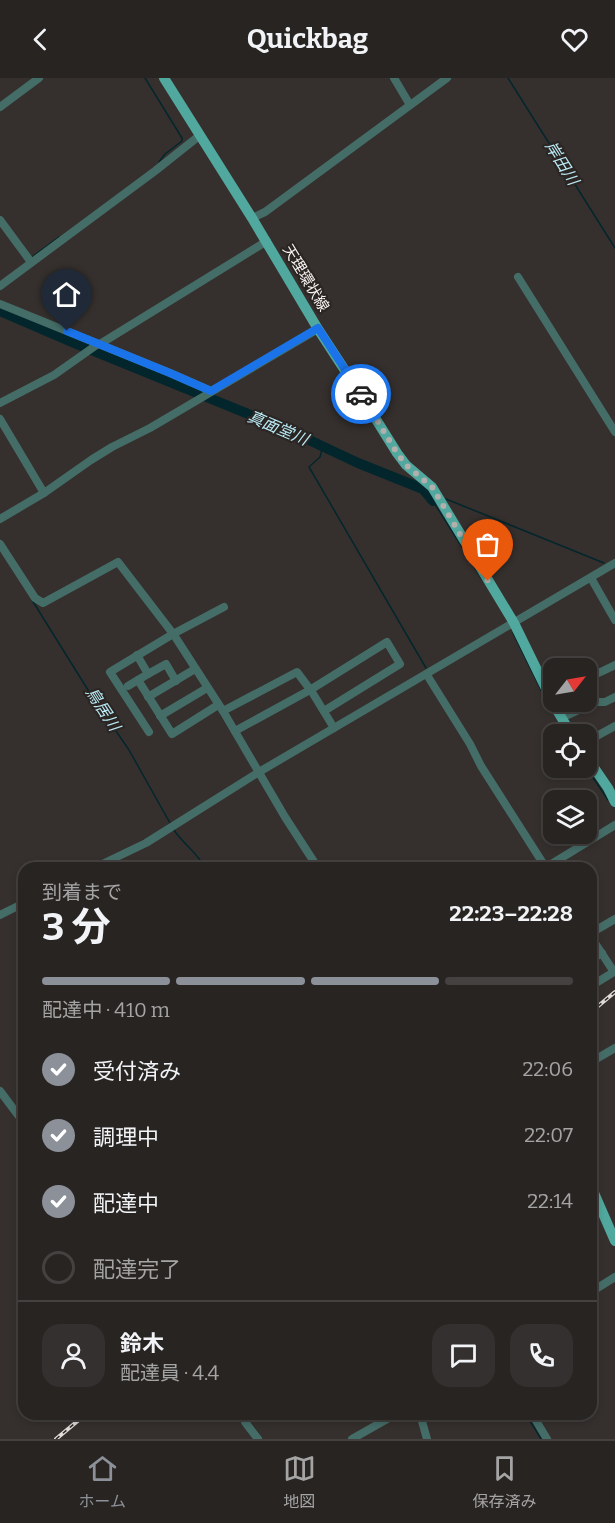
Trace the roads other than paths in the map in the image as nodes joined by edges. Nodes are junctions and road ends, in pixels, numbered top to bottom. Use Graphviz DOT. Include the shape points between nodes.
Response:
graph roads {
  1 [pos="39,78"];
  2 [pos="164,78"];
  3 [pos="394,78"];
  4 [pos="447,78"];
  5 [pos="410,105"];
  6 [pos="0,107"];
  7 [pos="199,136"];
  8 [pos="252,218"];
  9 [pos="0,220"];
  10 [pos="267,242"];
  11 [pos="31,262"];
  12 [pos="518,277"];
  13 [pos="0,286"];
  14 [pos="0,304"];
  15 [pos="318,328"];
  16 [pos="98,345"];
  17 [pos="210,392"];
  18 [pos="0,403"];
  19 [pos="0,419"];
  20 [pos="615,432"];
  21 [pos="44,493"];
  22 [pos="0,519"];
  23 [pos="0,543"];
  24 [pos="615,563"];
  25 [pos="591,578"];
  26 [pos="224,607"];
  27 [pos="615,620"];
  28 [pos="514,622"];
  29 [pos="172,634"];
  30 [pos="137,655"];
  31 [pos="615,665"];
  32 [pos="195,669"];
  33 [pos="148,674"];
  34 [pos="597,674"];
  35 [pos="427,675"];
  36 [pos="543,678"];
  37 [pos="138,680"];
  38 [pos="176,681"];
  39 [pos="129,686"];
  40 [pos="207,688"];
  41 [pos="310,690"];
  42 [pos="148,697"];
  43 [pos="615,697"];
  44 [pos="220,708"];
  45 [pos="324,711"];
  46 [pos="559,712"];
  47 [pos="160,716"];
  48 [pos="561,718"];
  49 [pos="565,724"];
  50 [pos="615,726"];
  51 [pos="334,728"];
  52 [pos="235,731"];
  53 [pos="149,732"];
  54 [pos="597,736"];
  55 [pos="259,772"];
  56 [pos="597,772"];
  57 [pos="615,802"];
  58 [pos="615,825"];
  59 [pos="106,862"];
  60 [pos="314,862"];
  61 [pos="542,862"];
  62 [pos="556,862"];
  63 [pos="18,906"];
  64 [pos="0,915"];
  65 [pos="615,919"];
  66 [pos="597,931"];
  67 [pos="597,945"];
  68 [pos="602,953"];
  69 [pos="597,956"];
  70 [pos="597,982"];
  71 [pos="615,1048"];
  72 [pos="597,1058"];
  73 [pos="0,1091"];
  74 [pos="18,1115"];
  75 [pos="597,1200"];
  76 [pos="615,1241"];
  77 [pos="615,1277"];
  78 [pos="597,1288"];
  79 [pos="245,1420"];
  80 [pos="385,1420"];
  81 [pos="422,1420"];
  82 [pos="536,1420"];
  83 [pos="258,1439"];
  84 [pos="352,1439"];
  85 [pos="427,1439"];
  86 [pos="547,1439"];
  1 -- 6 [label="street"];
  2 -- 7 [label="main road, 天理環状線"];
  3 -- 5 [label="street"];
  4 -- 5 [label="street"];
  5 -- 8 [label="street"];
  7 -- 8 [label="main road, 天理環状線"];
  7 -- 11 [label="street"];
  8 -- 10 [label="main road, 天理環状線"];
  9 -- 11 [label="street"];
  10 -- 15 [label="main road, 天理環状線"];
  10 -- 16 [label="street"];
  11 -- 13 [label="street"];
  12 -- 20 [label="street"];
  14 -- 16 [label="street"];
  15 -- 17 [label="street"];
  15 -- 28 [label="main road, 天理環状線" via="397,453 432,487"];
  16 -- 17 [label="street"];
  16 -- 18 [label="street" via="54,375"];
  17 -- 21 [label="street" via="105,451"];
  19 -- 21 [label="street"];
  21 -- 22 [label="street"];
  23 -- 29 [label="street" via="35,598 43,603 118,562"];
  24 -- 25 [label="street"];
  25 -- 27 [label="street"];
  25 -- 28 [label="street"];
  26 -- 29 [label="street"];
  28 -- 35 [label="street"];
  28 -- 36 [label="main road, 天理環状線"];
  29 -- 30 [label="street"];
  29 -- 32 [label="street"];
  30 -- 33 [label="street"];
  30 -- 53 [label="street" via="110,672"];
  31 -- 34 [label="street"];
  32 -- 38 [label="street"];
  32 -- 40 [label="street"];
  33 -- 37 [label="street"];
  33 -- 38 [label="street" via="166,663"];
  35 -- 51 [label="street"];
  35 -- 61 [label="street"];
  37 -- 39 [label="street"];
  37 -- 42 [label="street"];
  38 -- 42 [label="street"];
  40 -- 44 [label="street"];
  40 -- 47 [label="street"];
  41 -- 44 [label="street" via="297,672"];
  41 -- 45 [label="street"];
  41 -- 45 [label="street" via="387,642 400,664"];
  41 -- 52 [label="street"];
  42 -- 47 [label="street"];
  43 -- 48 [label="street"];
  44 -- 47 [label="street" via="172,734"];
  44 -- 52 [label="street"];
  45 -- 51 [label="street"];
  46 -- 48 [label="main road, 天理環状線"];
  48 -- 49 [label="main road, 天理環状線"];
  50 -- 54 [label="street"];
  51 -- 55 [label="street"];
  52 -- 55 [label="street"];
  55 -- 59 [label="street" via="146,843"];
  55 -- 60 [label="street"];
  56 -- 57 [label="main road"];
  58 -- 62 [label="street"];
  63 -- 64 [label="street"];
  65 -- 66 [label="street"];
  67 -- 68 [label="street"];
  68 -- 69 [label="street"];
  68 -- 70 [label="street" via="615,972"];
  71 -- 72 [label="street"];
  73 -- 74 [label="street"];
  75 -- 76 [label="main road"];
  77 -- 78 [label="street"];
  79 -- 83 [label="street"];
  80 -- 84 [label="street"];
  81 -- 85 [label="street"];
  82 -- 86 [label="street"];
}
